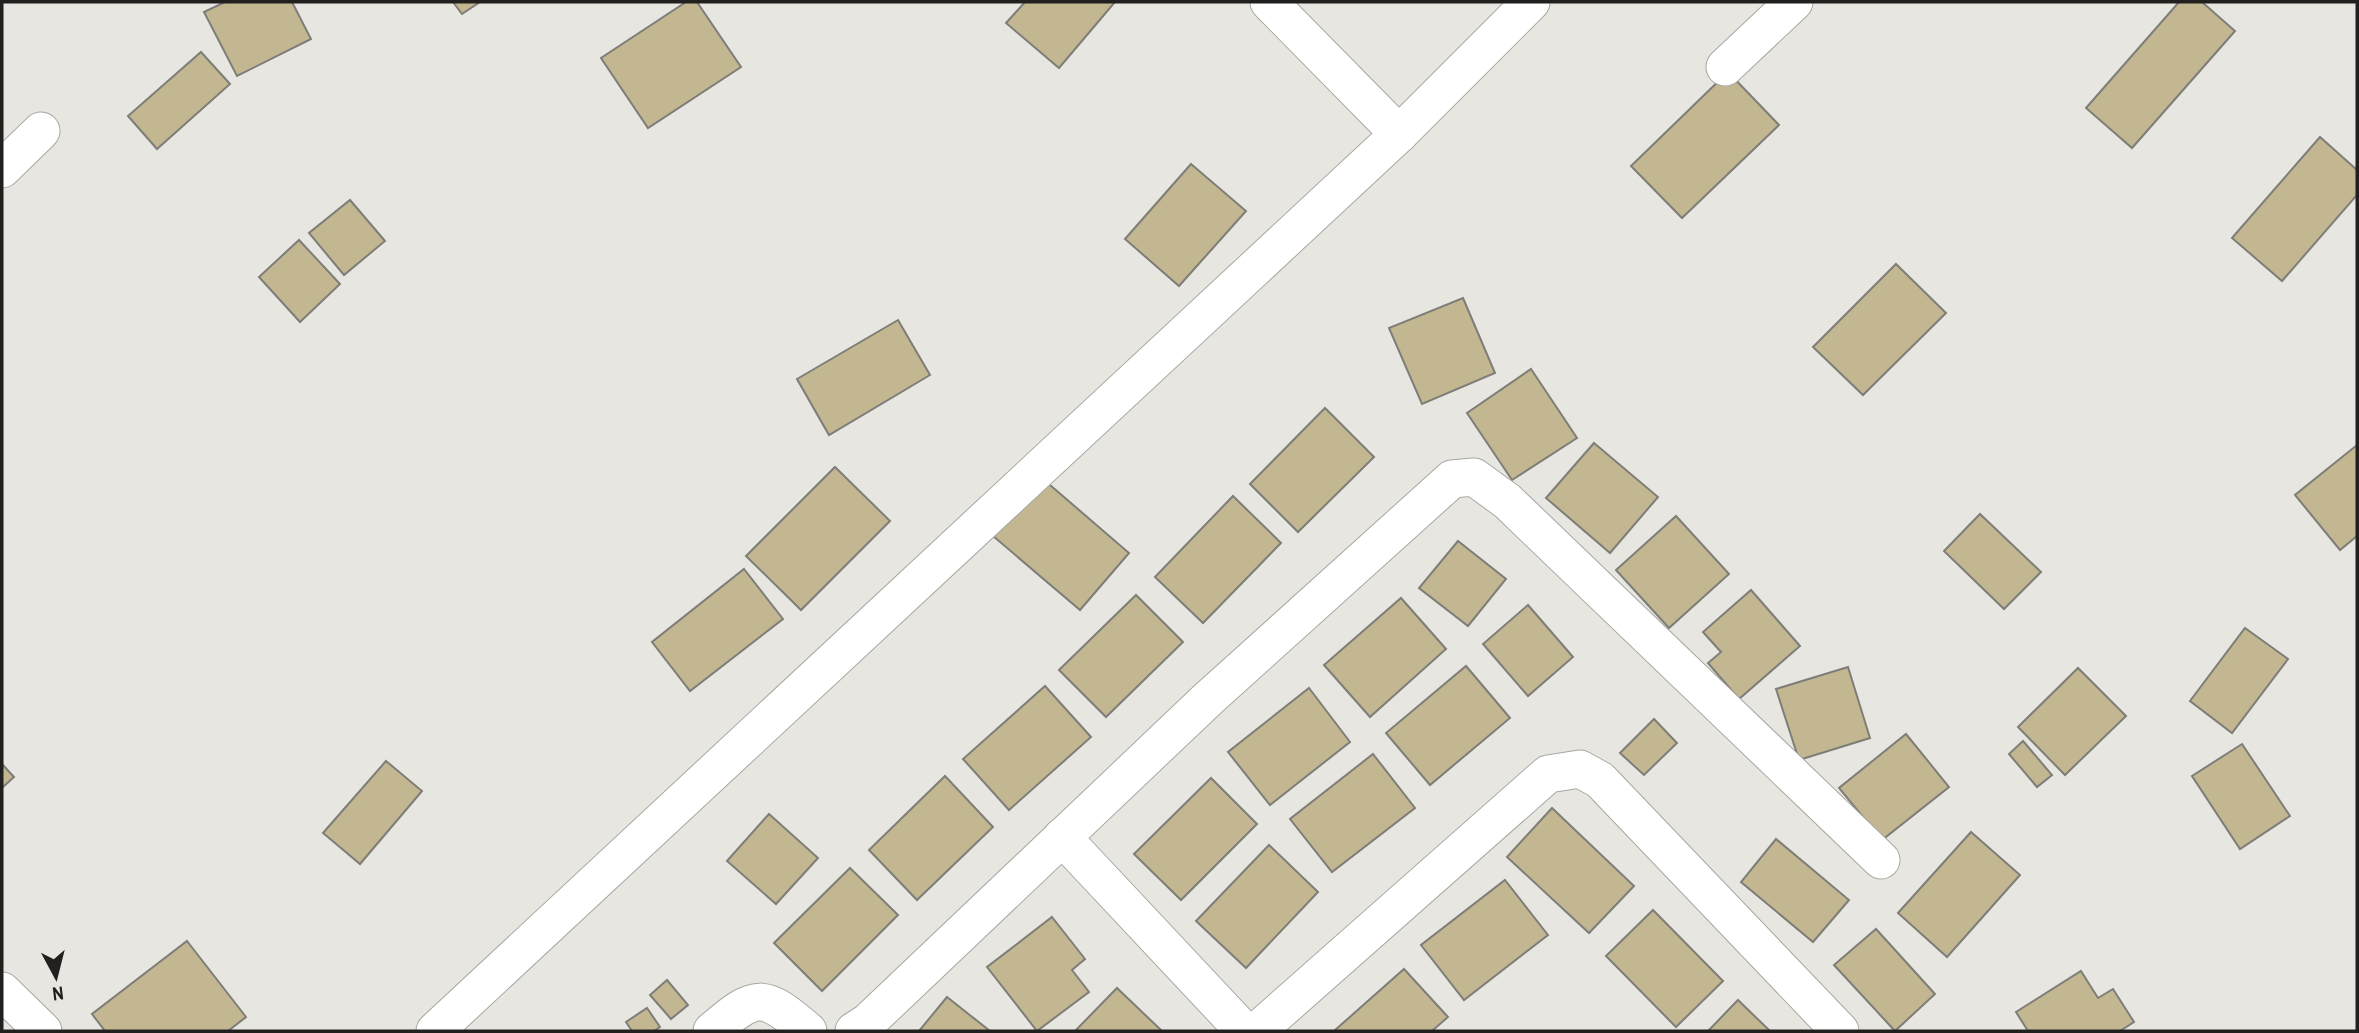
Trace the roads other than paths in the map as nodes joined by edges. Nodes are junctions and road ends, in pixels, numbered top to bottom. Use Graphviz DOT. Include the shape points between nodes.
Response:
graph roads {
  1 [pos="1269,2"];
  2 [pos="1531,2"];
  3 [pos="1794,2"];
  4 [pos="1725,67"];
  5 [pos="41,131"];
  6 [pos="1399,134"];
  7 [pos="2,169"];
  8 [pos="1062,838"];
  9 [pos="1881,860"];
  10 [pos="2,991"];
  11 [pos="43,1031"];
  12 [pos="435,1031"];
  13 [pos="712,1031"];
  14 [pos="808,1031"];
  15 [pos="854,1031"];
  16 [pos="1244,1031"];
  17 [pos="1257,1031"];
  18 [pos="1840,1031"];
  1 -- 6 [label="street"];
  2 -- 6 [label="street"];
  3 -- 4 [label="street"];
  5 -- 7 [label="street"];
  6 -- 12 [label="street"];
  8 -- 9 [label="street" via="1432,496 1452,479 1474,477 1507,501"];
  8 -- 15 [label="street"];
  8 -- 16 [label="street"];
  10 -- 11 [label="street"];
  13 -- 14 [label="street" via="739,1008 756,1001 782,1009"];
  17 -- 18 [label="street" via="1548,774 1580,769 1600,780"];
}
